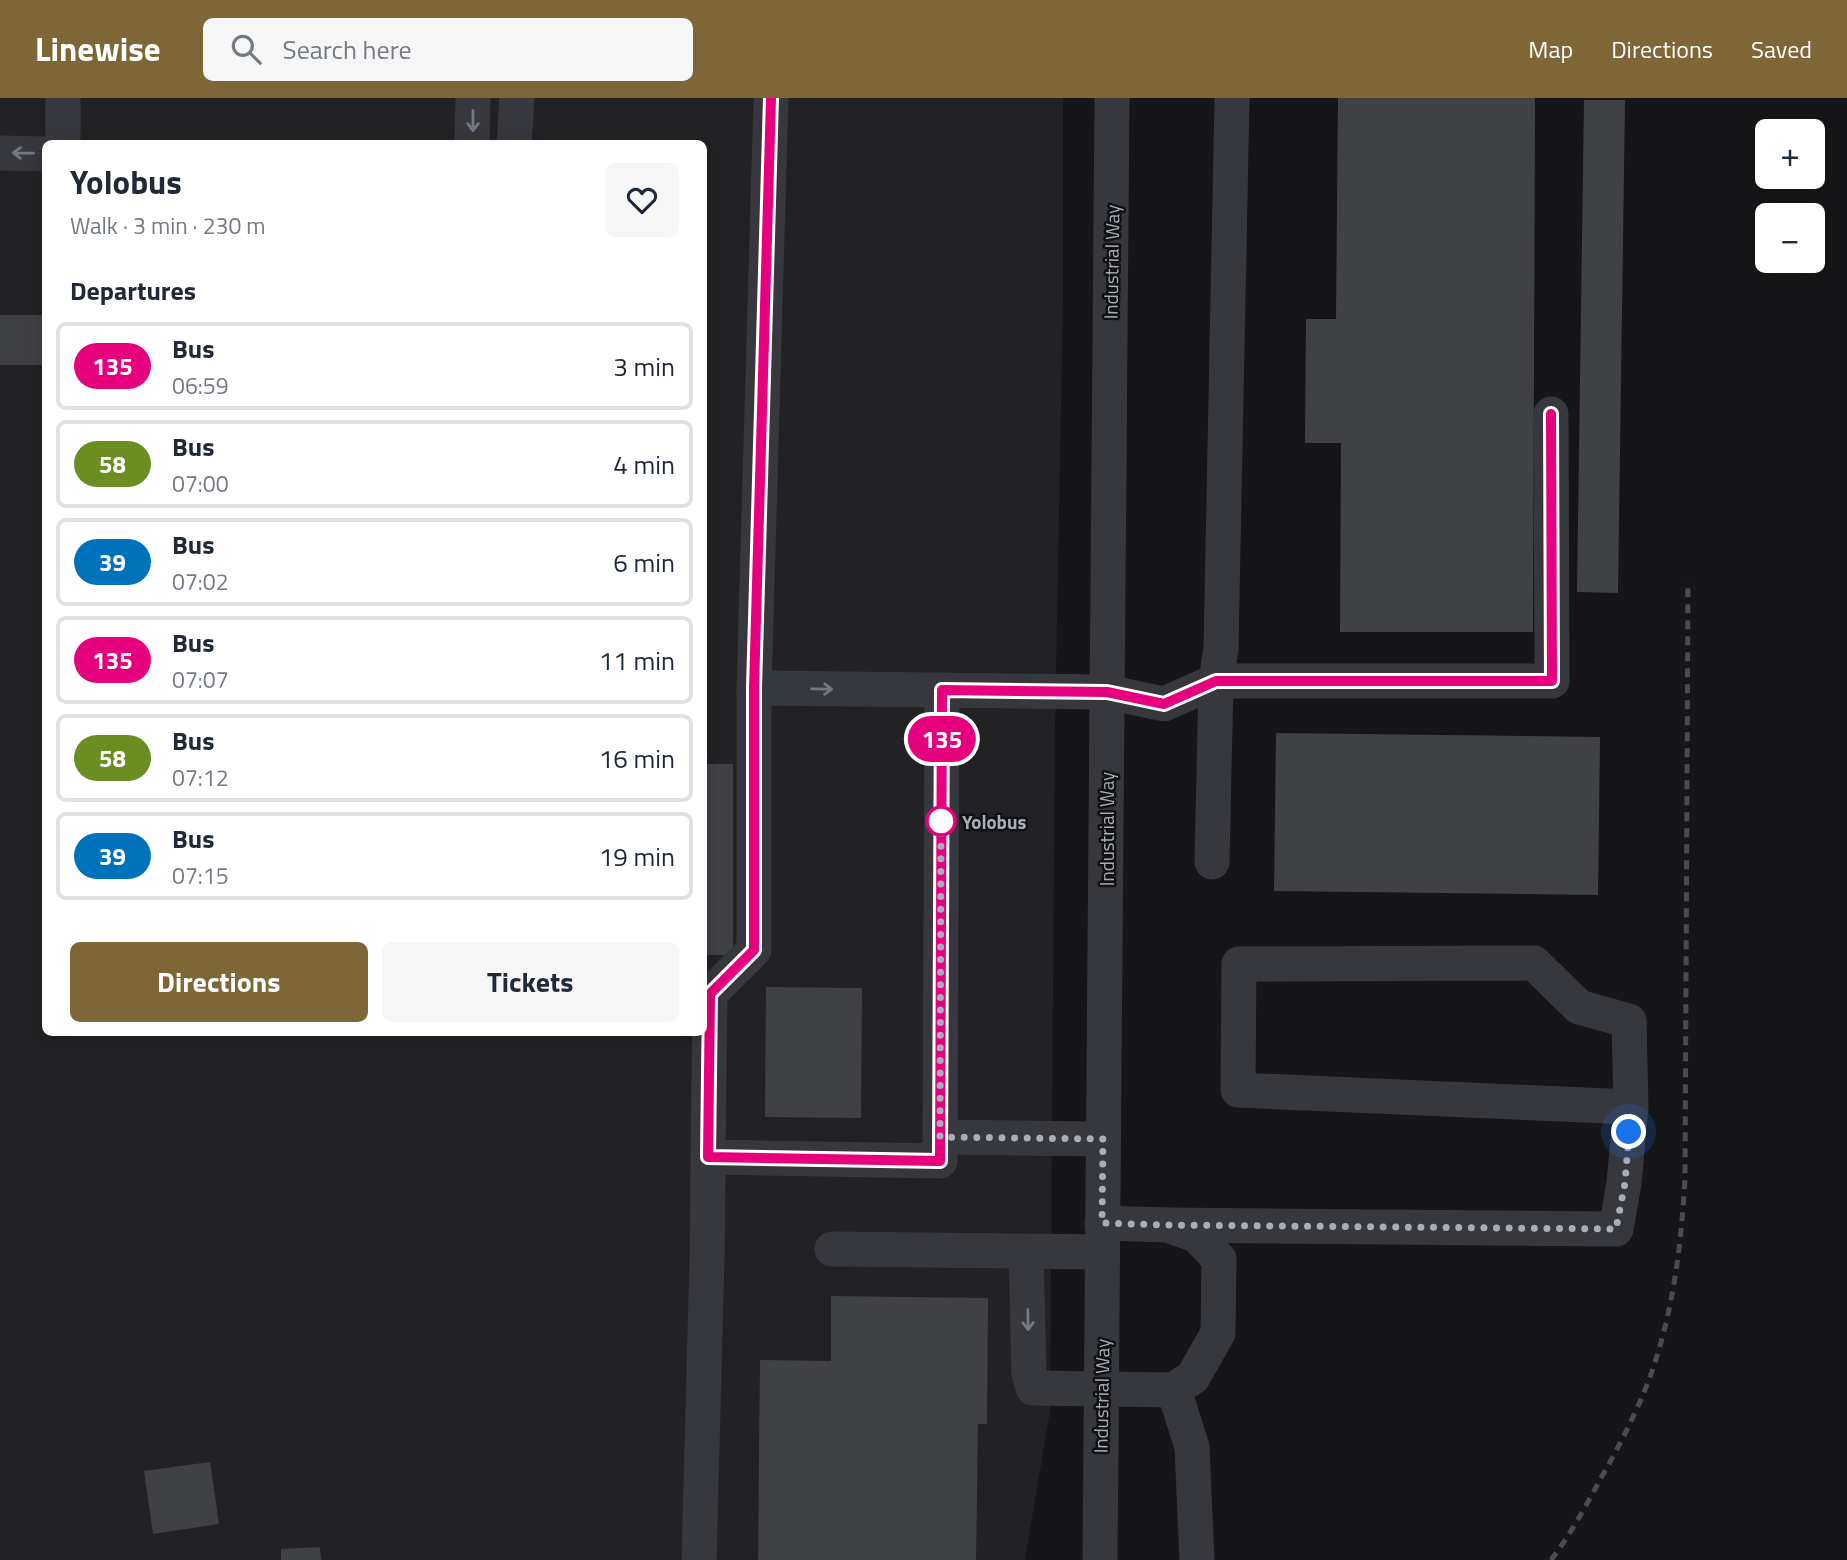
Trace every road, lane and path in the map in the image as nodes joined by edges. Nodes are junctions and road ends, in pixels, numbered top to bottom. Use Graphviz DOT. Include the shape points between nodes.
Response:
graph roads {
  1 [pos="63,98"];
  2 [pos="473,98"];
  3 [pos="517,98"];
  4 [pos="771,98"];
  5 [pos="1112,98"];
  6 [pos="1232,98"];
  7 [pos="63,140"];
  8 [pos="472,140"];
  9 [pos="514,140"];
  10 [pos="0,153"];
  11 [pos="42,154"];
  12 [pos="1551,414"];
  13 [pos="1216,681"];
  14 [pos="754,688"];
  15 [pos="942,690"];
  16 [pos="1107,692"];
  17 [pos="1212,862"];
  18 [pos="1631,1107"];
  19 [pos="940,1137"];
  20 [pos="1103,1139"];
  21 [pos="708,1157"];
  22 [pos="1167,1225"];
  23 [pos="1102,1237"];
  24 [pos="831,1249"];
  25 [pos="1027,1252"];
  26 [pos="1101,1391"];
  27 [pos="1174,1391"];
  28 [pos="699,1560"];
  29 [pos="1100,1560"];
  30 [pos="1197,1560"];
  1 -- 7 [label="street"];
  2 -- 8 [label="street, one-way"];
  3 -- 9 [label="street"];
  4 -- 14 [label="street"];
  5 -- 16 [label="street, Industrial Way"];
  6 -- 13 [label="street" via="1222,648"];
  11 -- 10 [label="street, one-way"];
  12 -- 13 [label="street" via="1552,681"];
  13 -- 16 [label="street" via="1164,704"];
  13 -- 17 [label="street"];
  14 -- 15 [label="street, one-way"];
  14 -- 21 [label="street" via="754,950 710,994"];
  15 -- 16 [label="street"];
  15 -- 19 [label="street"];
  16 -- 20 [label="street, Industrial Way"];
  18 -- 18 [label="street" via="1629,1021 1579,1007 1534,963 1239,964 1238,1090"];
  18 -- 22 [label="street" via="1616,1229"];
  19 -- 20 [label="street"];
  19 -- 21 [label="street" via="940,1161"];
  20 -- 23 [label="street, Industrial Way"];
  21 -- 28 [label="street"];
  22 -- 23 [label="street"];
  22 -- 27 [label="street" via="1196,1235 1219,1259 1218,1333 1193,1377"];
  23 -- 25 [label="street"];
  23 -- 26 [label="street, Industrial Way"];
  24 -- 25 [label="street"];
  25 -- 26 [label="street, one-way" via="1033,1388"];
  26 -- 27 [label="street"];
  26 -- 29 [label="street, Industrial Way"];
  27 -- 30 [label="street" via="1192,1447"];
}
